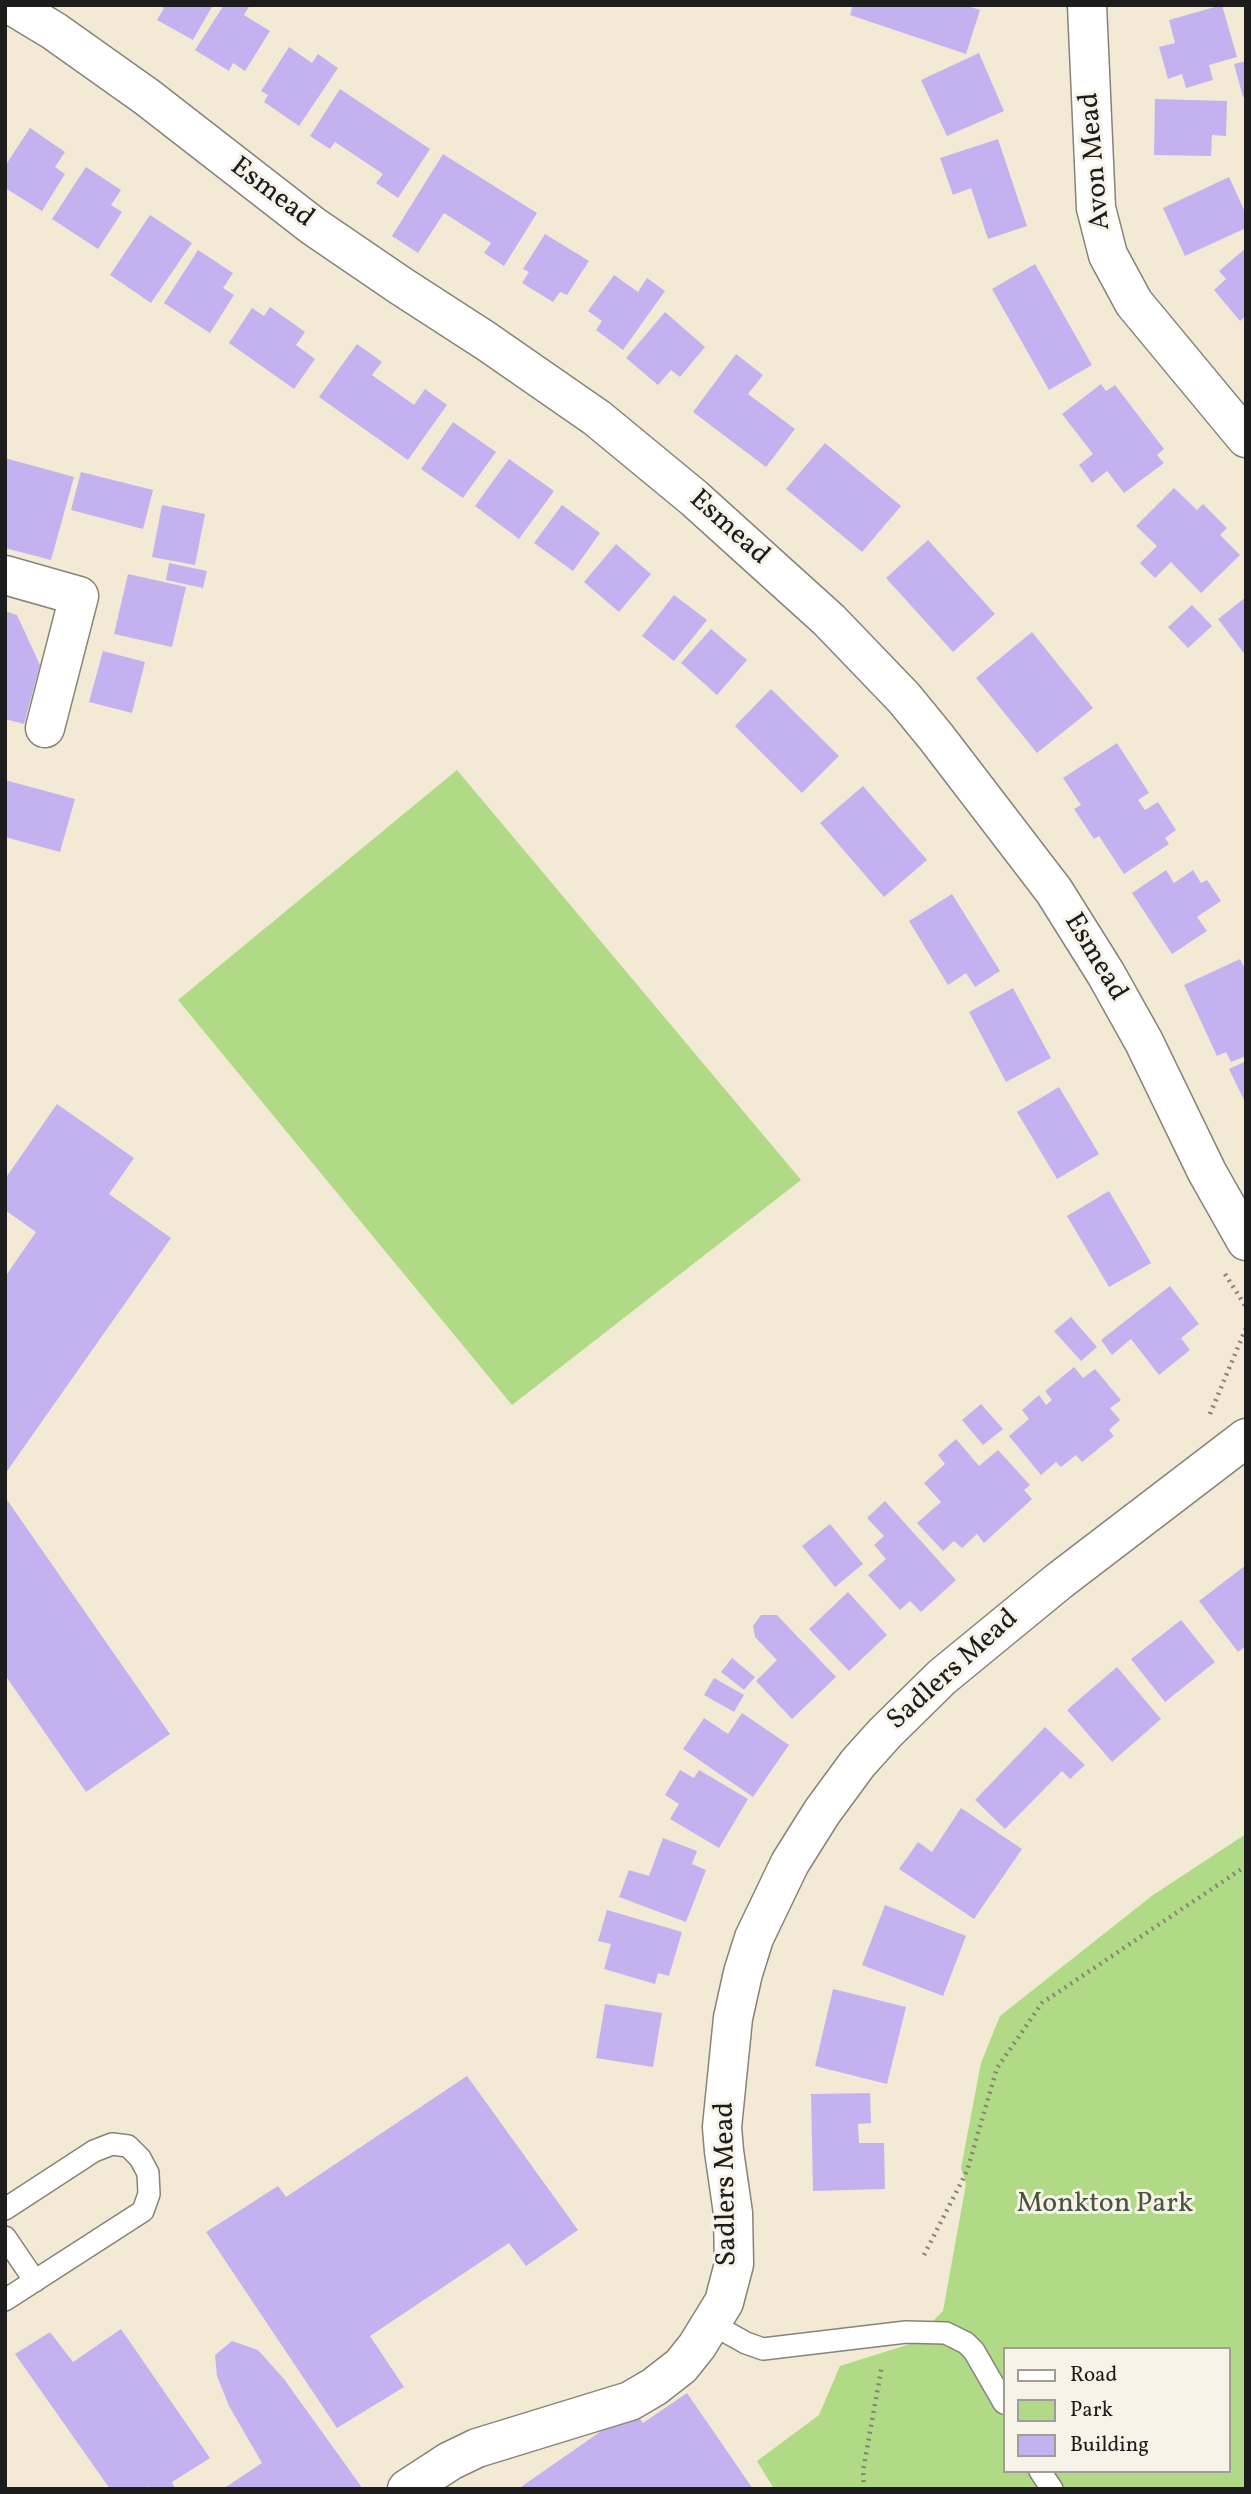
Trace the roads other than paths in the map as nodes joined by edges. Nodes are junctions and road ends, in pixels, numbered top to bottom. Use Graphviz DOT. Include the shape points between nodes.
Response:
graph roads {
  1 [pos="10,5"];
  2 [pos="1087,5"];
  3 [pos="1246,438"];
  4 [pos="5,575"];
  5 [pos="45,728"];
  6 [pos="1234,1255"];
  7 [pos="1246,1438"];
  8 [pos="5,2209"];
  9 [pos="5,2237"];
  10 [pos="34,2281"];
  11 [pos="5,2300"];
  12 [pos="712,2324"];
  13 [pos="1002,2399"];
  14 [pos="1041,2473"];
  15 [pos="407,2489"];
  16 [pos="1052,2489"];
  1 -- 6 [label="street, Esmead" via="147,97 313,226 597,418 694,498 838,630 904,698 1054,891 1144,1042 1206,1172"];
  2 -- 3 [label="street, Avon Mead" via="1096,208 1108,255 1135,303"];
  4 -- 5 [label="street" via="79,596"];
  7 -- 12 [label="street, Sadlers Mead" via="942,1676 858,1763 790,1863 754,1938 733,2018 722,2127 734,2263"];
  8 -- 10 [label="lane" via="112,2144 128,2146 148,2173 149,2194 143,2211"];
  9 -- 10 [label="lane"];
  10 -- 11 [label="lane"];
  12 -- 13 [label="lane" via="763,2349 906,2332 946,2333 966,2343 984,2364"];
  12 -- 15 [label="street, Sadlers Mead" via="681,2366 630,2401 477,2448"];
  14 -- 16 [label="lane"];
}
